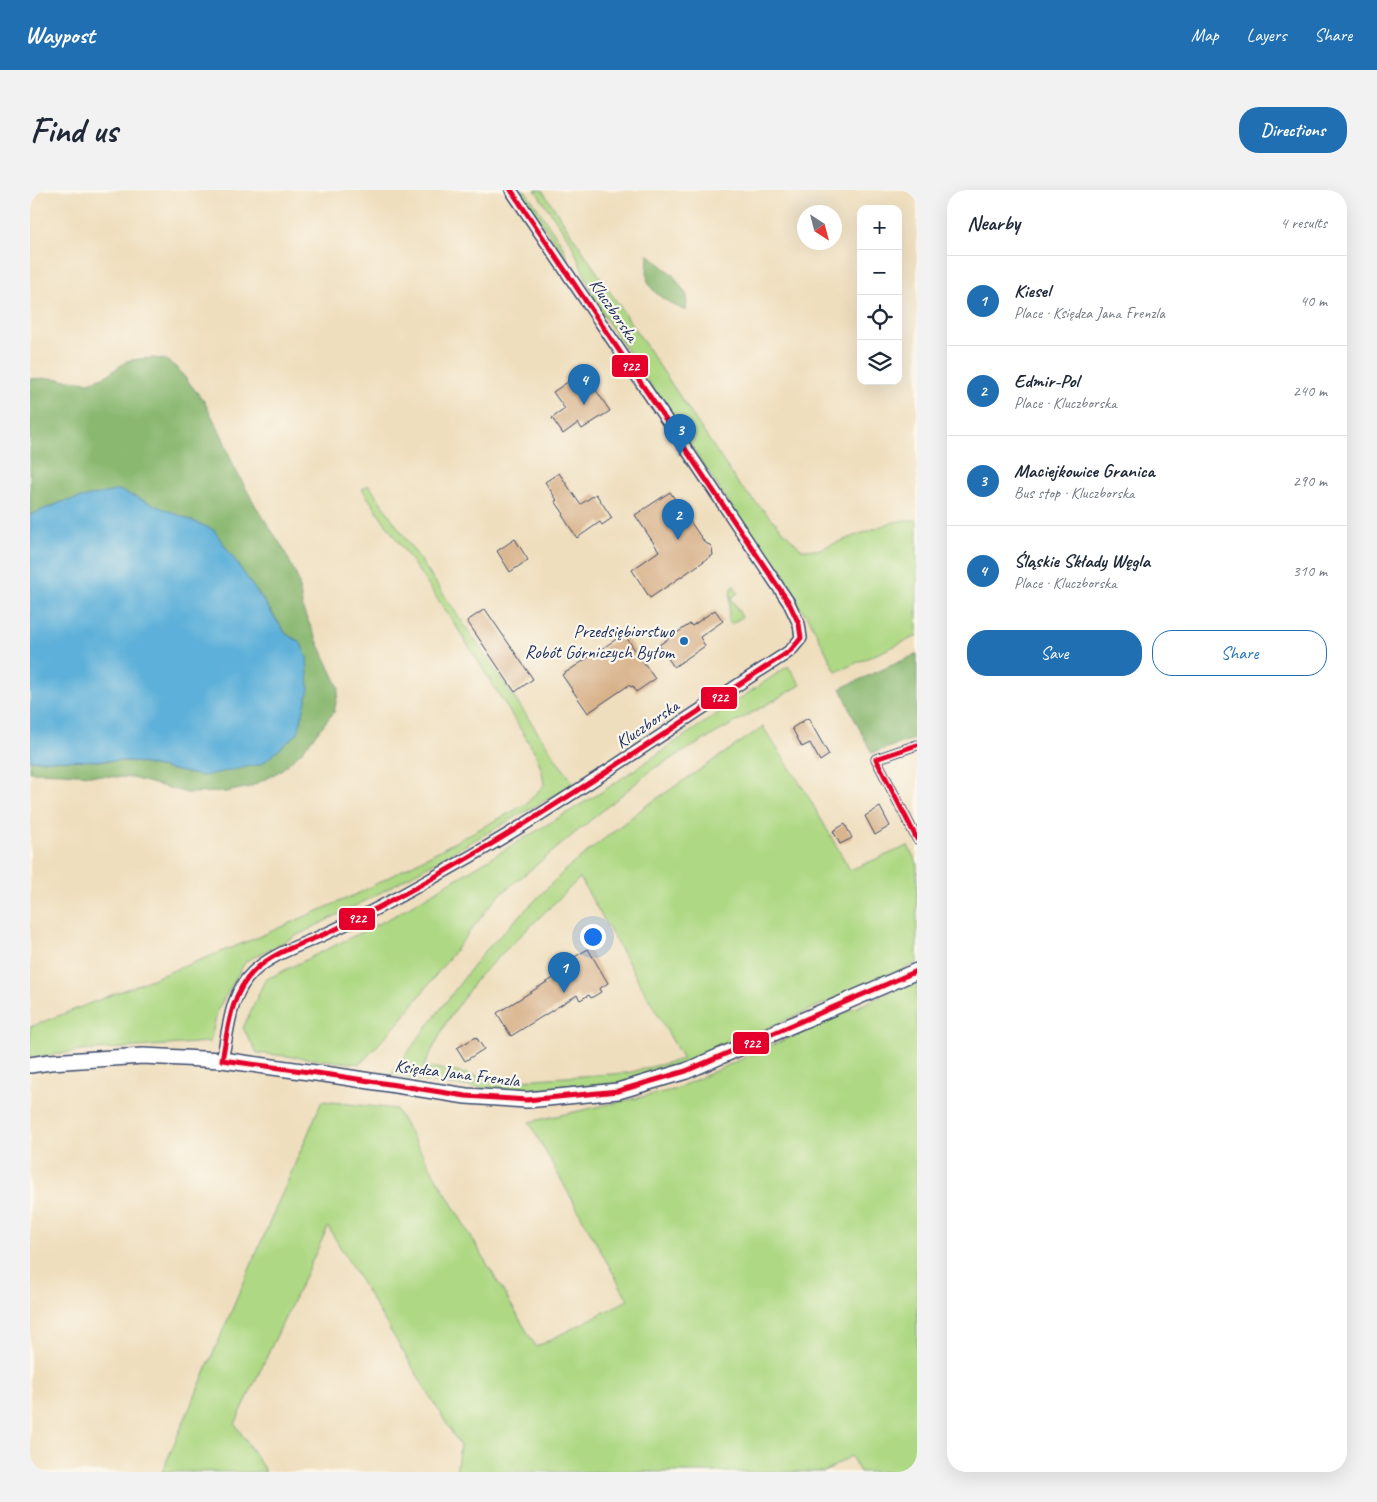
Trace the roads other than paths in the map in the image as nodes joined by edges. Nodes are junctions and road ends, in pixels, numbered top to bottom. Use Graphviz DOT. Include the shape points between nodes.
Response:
graph roads {
  1 [pos="511,190"];
  2 [pos="917,745"];
  3 [pos="917,839"];
  4 [pos="917,971"];
  5 [pos="222,1060"];
  6 [pos="30,1065"];
  1 -- 5 [label="street, Kluczborska" via="789,603 799,624 801,638 784,655 519,828 394,900 259,967 238,992"];
  2 -- 3 [label="street" via="876,759"];
  4 -- 5 [label="main road, Księdza Jana Frenzla" via="686,1071 618,1091 528,1100 466,1096"];
  5 -- 6 [label="main road, Księdza Jana Frenzla" via="143,1056"];
}
